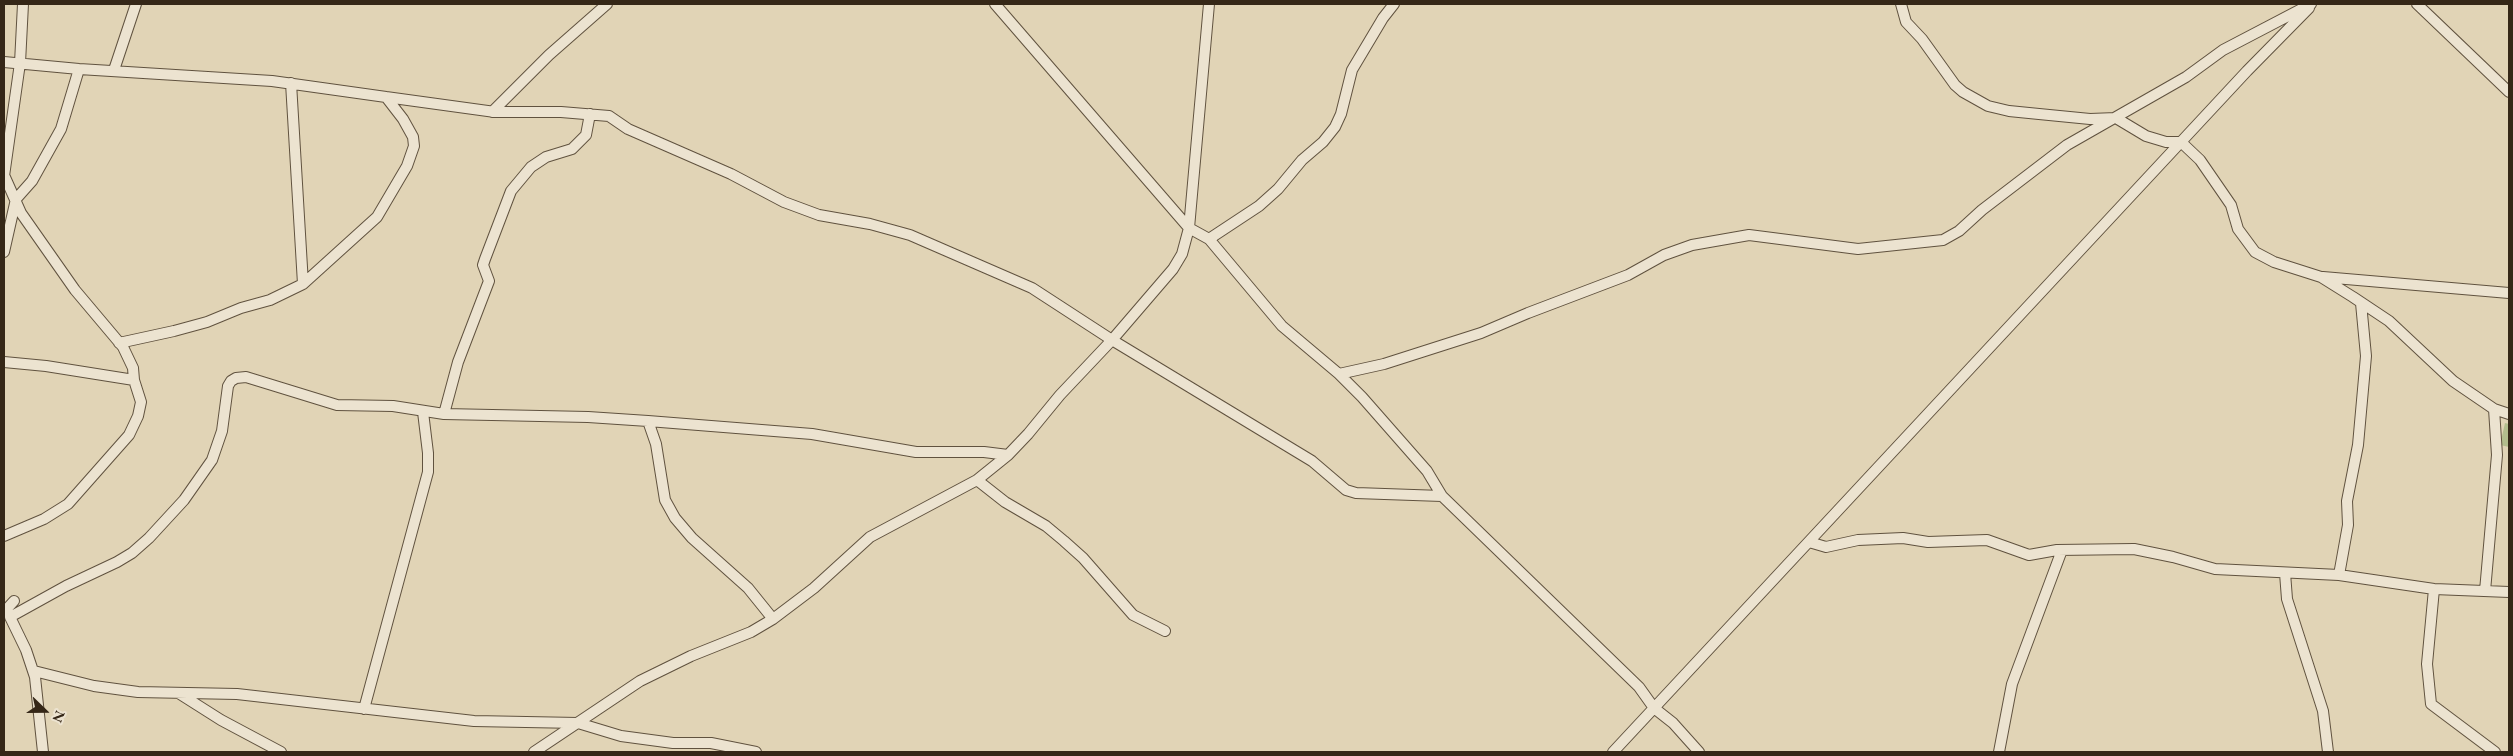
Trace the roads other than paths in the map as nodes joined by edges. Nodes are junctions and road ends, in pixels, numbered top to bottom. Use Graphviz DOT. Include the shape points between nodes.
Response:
graph roads {
  1 [pos="23,4"];
  2 [pos="136,4"];
  3 [pos="607,4"];
  4 [pos="995,4"];
  5 [pos="1209,4"];
  6 [pos="1394,4"];
  7 [pos="1902,4"];
  8 [pos="2312,4"];
  9 [pos="2417,4"];
  10 [pos="4,62"];
  11 [pos="20,63"];
  12 [pos="79,69"];
  13 [pos="114,70"];
  14 [pos="290,84"];
  15 [pos="2509,92"];
  16 [pos="386,97"];
  17 [pos="492,112"];
  18 [pos="590,114"];
  19 [pos="2116,118"];
  20 [pos="2181,142"];
  21 [pos="4,175"];
  22 [pos="16,199"];
  23 [pos="1189,228"];
  24 [pos="1209,239"];
  25 [pos="4,252"];
  26 [pos="2321,277"];
  27 [pos="303,284"];
  28 [pos="2509,293"];
  29 [pos="2361,303"];
  30 [pos="1112,340"];
  31 [pos="119,343"];
  32 [pos="4,362"];
  33 [pos="1339,374"];
  34 [pos="134,380"];
  35 [pos="2494,409"];
  36 [pos="423,412"];
  37 [pos="444,414"];
  38 [pos="2509,414"];
  39 [pos="648,421"];
  40 [pos="1008,456"];
  41 [pos="977,480"];
  42 [pos="1442,496"];
  43 [pos="4,536"];
  44 [pos="1809,542"];
  45 [pos="2062,550"];
  46 [pos="2285,573"];
  47 [pos="2339,575"];
  48 [pos="2434,588"];
  49 [pos="2485,590"];
  50 [pos="2509,592"];
  51 [pos="14,601"];
  52 [pos="4,612"];
  53 [pos="773,618"];
  54 [pos="1166,631"];
  55 [pos="34,671"];
  56 [pos="178,693"];
  57 [pos="1654,708"];
  58 [pos="364,709"];
  59 [pos="578,724"];
  60 [pos="43,752"];
  61 [pos="281,752"];
  62 [pos="534,752"];
  63 [pos="756,752"];
  64 [pos="1613,752"];
  65 [pos="1699,752"];
  66 [pos="1999,752"];
  67 [pos="2328,752"];
  68 [pos="2494,752"];
  1 -- 11 [label="street"];
  2 -- 13 [label="street"];
  3 -- 17 [label="street" via="549,55"];
  4 -- 23 [label="street"];
  5 -- 23 [label="street"];
  6 -- 24 [label="street" via="1352,70 1335,127 1259,206"];
  7 -- 19 [label="street" via="1906,22 1955,85 1988,106 2090,119"];
  8 -- 19 [label="street" via="2223,50 2186,77"];
  8 -- 20 [label="street"];
  9 -- 15 [label="street"];
  10 -- 11 [label="street"];
  11 -- 12 [label="street"];
  11 -- 21 [label="street"];
  12 -- 13 [label="street"];
  12 -- 22 [label="street" via="61,129 32,181"];
  13 -- 14 [label="street"];
  14 -- 16 [label="street"];
  14 -- 27 [label="street"];
  16 -- 17 [label="street"];
  16 -- 27 [label="street" via="413,138 414,146 407,166 377,217"];
  17 -- 18 [label="street"];
  18 -- 30 [label="street" via="609,116 628,129 731,174 784,202 819,215 910,234 1032,288"];
  18 -- 37 [label="street" via="586,136 572,149 546,157 531,167 511,191 483,265 488,281 458,362"];
  19 -- 20 [label="street" via="2146,136 2166,142"];
  19 -- 33 [label="street" via="2067,145 1959,231 1943,240 1858,249 1749,235 1692,245 1664,255 1628,275 1481,333 1384,364"];
  20 -- 26 [label="street" via="2200,160 2227,199 2238,229 2256,252 2274,262"];
  20 -- 44 [label="street"];
  21 -- 22 [label="street"];
  22 -- 25 [label="street"];
  22 -- 31 [label="street" via="21,213 74,290"];
  23 -- 24 [label="street"];
  23 -- 30 [label="street" via="1182,254 1173,269"];
  24 -- 33 [label="street" via="1282,326"];
  26 -- 28 [label="street"];
  26 -- 29 [label="street"];
  27 -- 31 [label="street" via="270,300 207,322"];
  29 -- 35 [label="street" via="2389,321 2453,382"];
  29 -- 47 [label="street" via="2366,356 2358,445 2347,501 2348,525"];
  30 -- 40 [label="street"];
  30 -- 42 [label="street" via="1312,461 1346,490"];
  31 -- 34 [label="street" via="130,360"];
  32 -- 34 [label="street"];
  33 -- 42 [label="street" via="1427,471"];
  34 -- 43 [label="street" via="141,402 129,434 68,504 44,519"];
  35 -- 38 [label="street"];
  35 -- 49 [label="street" via="2497,455"];
  36 -- 37 [label="street"];
  36 -- 55 [label="street" via="394,406 338,405 246,377 231,380 222,431 212,460 184,500 149,538 117,562 10,617"];
  36 -- 58 [label="street" via="428,472"];
  37 -- 39 [label="street"];
  39 -- 40 [label="street" via="812,434 916,452 984,452"];
  39 -- 53 [label="street" via="656,444 665,500 675,518 692,538 748,588"];
  40 -- 41 [label="street"];
  41 -- 53 [label="street" via="870,537 814,588"];
  41 -- 54 [label="street" via="1064,541 1133,615"];
  42 -- 57 [label="street" via="1639,687"];
  44 -- 45 [label="street" via="1826,547 1858,540 1902,538 1928,542 1987,540 2029,555"];
  44 -- 57 [label="street"];
  45 -- 46 [label="street" via="2134,549 2216,569"];
  45 -- 66 [label="street" via="2012,684"];
  46 -- 47 [label="street"];
  46 -- 67 [label="street" via="2287,599 2323,711"];
  47 -- 48 [label="street"];
  48 -- 49 [label="street"];
  48 -- 68 [label="street" via="2427,664 2431,704"];
  49 -- 50 [label="street"];
  51 -- 52 [label="street"];
  53 -- 59 [label="street" via="751,632 640,681"];
  55 -- 56 [label="street" via="94,686"];
  55 -- 60 [label="street"];
  56 -- 58 [label="street" via="237,694"];
  56 -- 61 [label="street"];
  57 -- 64 [label="street"];
  57 -- 65 [label="street" via="1673,723"];
  58 -- 59 [label="street" via="474,721"];
  59 -- 62 [label="street"];
  59 -- 63 [label="street" via="621,736 672,743 711,743"];
}
